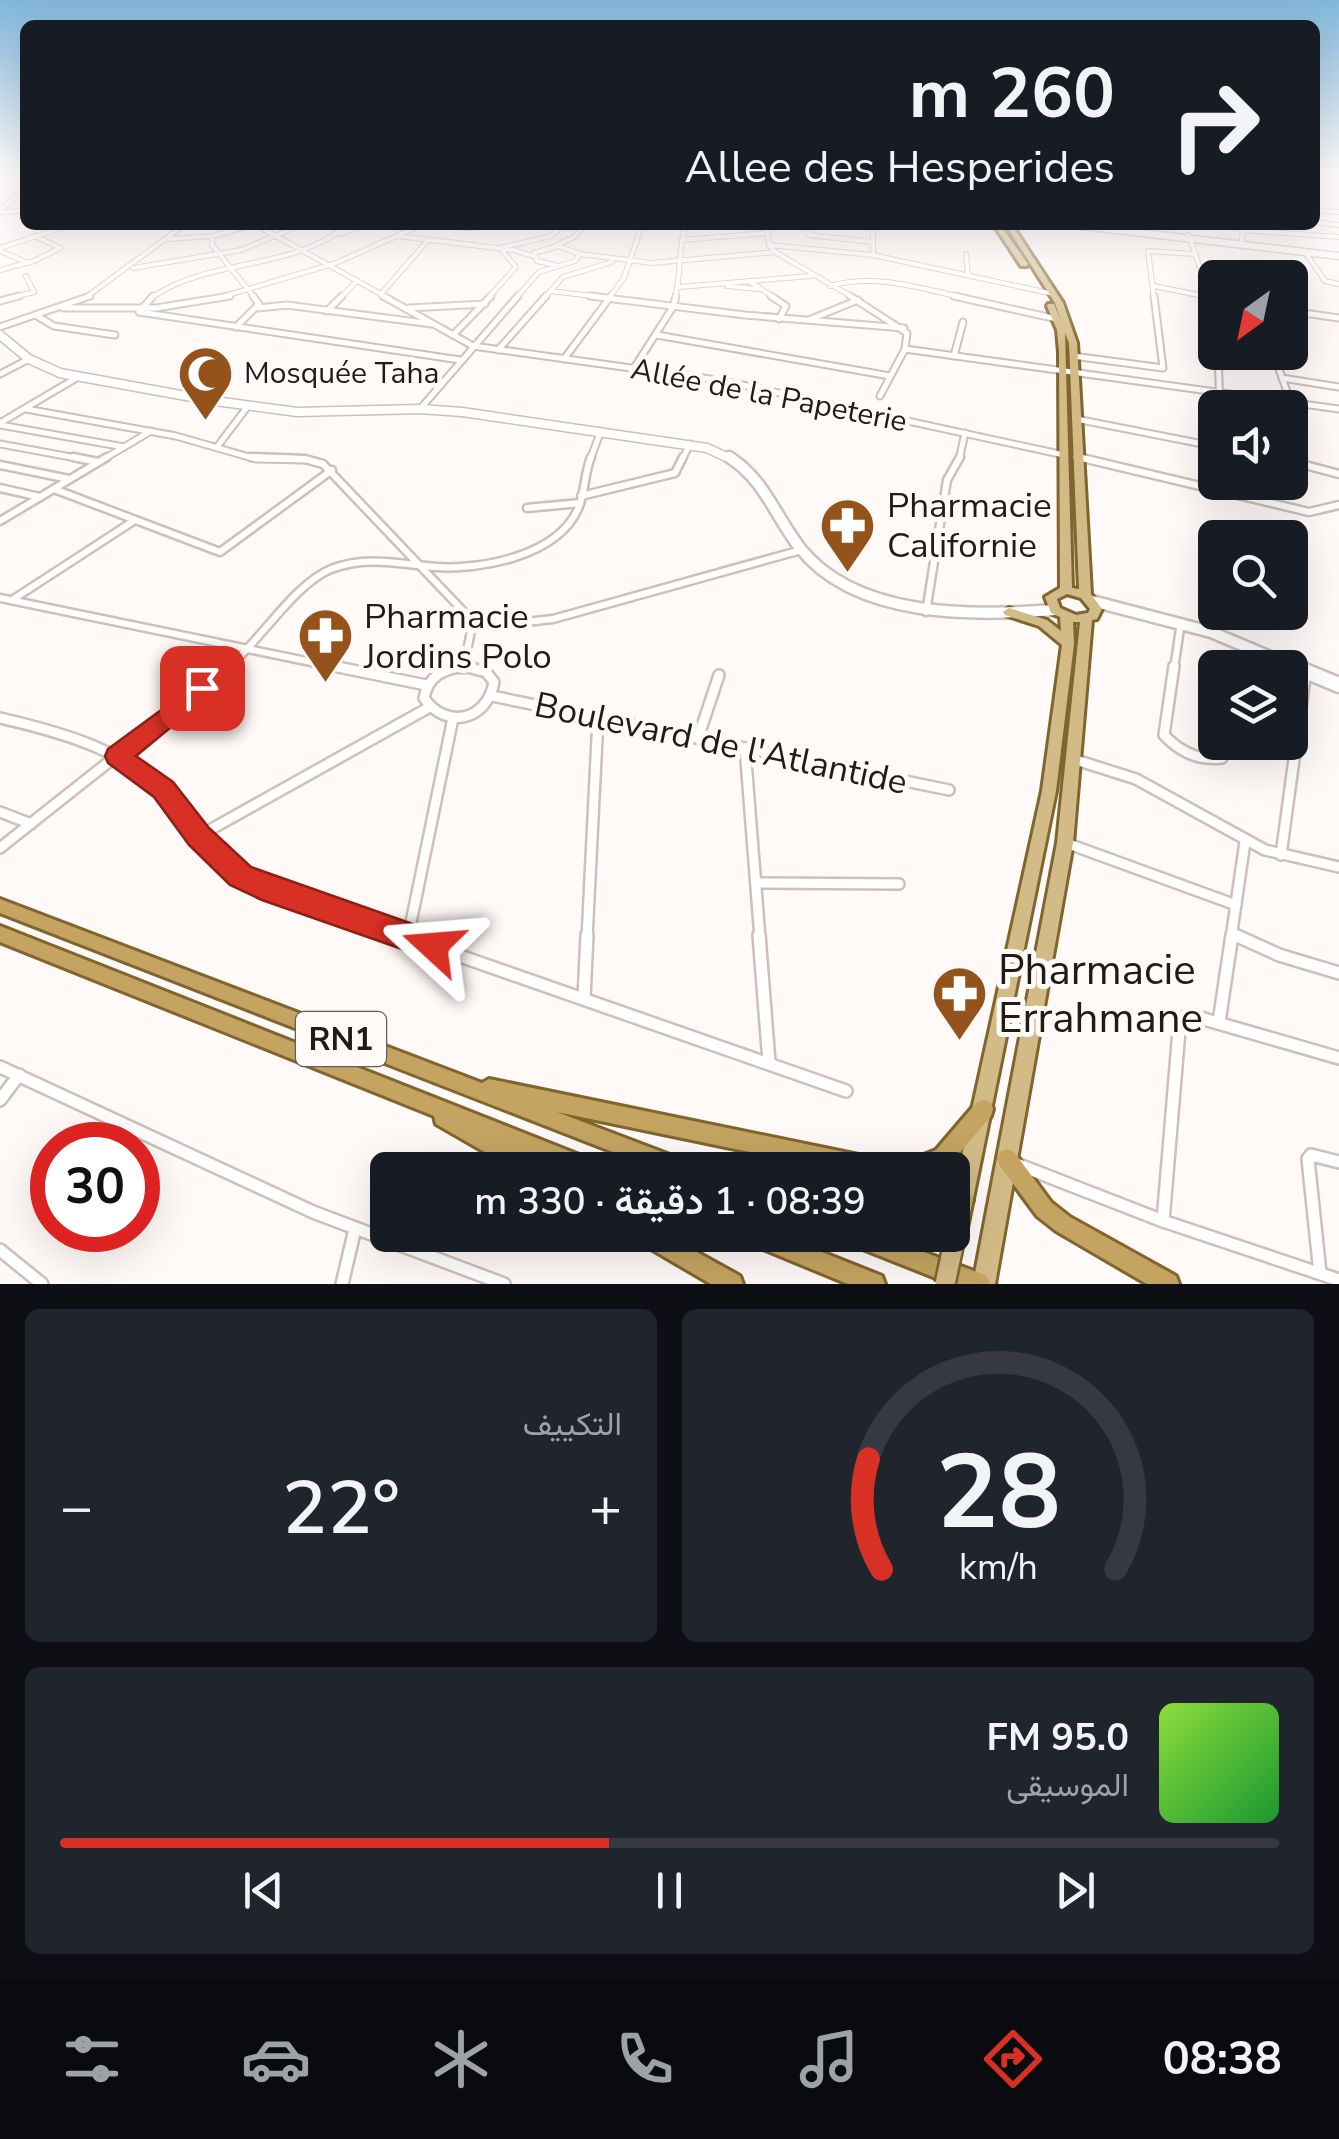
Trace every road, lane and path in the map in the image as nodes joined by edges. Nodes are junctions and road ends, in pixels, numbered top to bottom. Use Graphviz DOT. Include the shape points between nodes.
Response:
graph roads {
  1 [pos="48,232"];
  2 [pos="175,232"];
  3 [pos="228,232"];
  4 [pos="268,232"];
  5 [pos="288,232"];
  6 [pos="346,232"];
  7 [pos="407,232"];
  8 [pos="555,232"];
  9 [pos="578,232"];
  10 [pos="640,232"];
  11 [pos="684,232"];
  12 [pos="809,232"];
  13 [pos="873,232"];
  14 [pos="1002,232"];
  15 [pos="1012,232"];
  16 [pos="1141,232"];
  17 [pos="1154,232"];
  18 [pos="1243,232"];
  19 [pos="1285,232"];
  20 [pos="767,233"];
  21 [pos="341,234"];
  22 [pos="35,236"];
  23 [pos="213,236"];
  24 [pos="398,236"];
  25 [pos="574,236"];
  26 [pos="278,237"];
  27 [pos="1190,237"];
  28 [pos="1339,237"];
  29 [pos="167,238"];
  30 [pos="428,240"];
  31 [pos="682,240"];
  32 [pos="1242,241"];
  33 [pos="874,242"];
  34 [pos="768,245"];
  35 [pos="555,246"];
  36 [pos="500,248"];
  37 [pos="543,248"];
  38 [pos="573,248"];
  39 [pos="800,248"];
  40 [pos="0,249"];
  41 [pos="514,250"];
  42 [pos="301,251"];
  43 [pos="776,252"];
  44 [pos="1304,252"];
  45 [pos="580,254"];
  46 [pos="966,254"];
  47 [pos="1196,254"];
  48 [pos="1339,254"];
  49 [pos="220,255"];
  50 [pos="874,255"];
  51 [pos="535,259"];
  52 [pos="598,259"];
  53 [pos="680,260"];
  54 [pos="1198,260"];
  55 [pos="574,261"];
  56 [pos="616,261"];
  57 [pos="630,262"];
  58 [pos="29,263"];
  59 [pos="556,265"];
  60 [pos="330,266"];
  61 [pos="798,268"];
  62 [pos="129,269"];
  63 [pos="0,270"];
  64 [pos="235,272"];
  65 [pos="539,272"];
  66 [pos="968,275"];
  67 [pos="26,276"];
  68 [pos="811,276"];
  69 [pos="749,280"];
  70 [pos="357,281"];
  71 [pos="712,284"];
  72 [pos="1339,284"];
  73 [pos="830,286"];
  74 [pos="1154,286"];
  75 [pos="679,287"];
  76 [pos="762,290"];
  77 [pos="250,291"];
  78 [pos="550,291"];
  79 [pos="1049,293"];
  80 [pos="381,294"];
  81 [pos="1198,295"];
  82 [pos="610,298"];
  83 [pos="858,300"];
  84 [pos="0,301"];
  85 [pos="485,304"];
  86 [pos="673,307"];
  87 [pos="64,308"];
  88 [pos="258,308"];
  89 [pos="410,308"];
  90 [pos="327,311"];
  91 [pos="139,312"];
  92 [pos="1308,313"];
  93 [pos="37,316"];
  94 [pos="1057,318"];
  95 [pos="1339,318"];
  96 [pos="779,319"];
  97 [pos="806,321"];
  98 [pos="963,322"];
  99 [pos="437,324"];
  100 [pos="0,326"];
  101 [pos="236,327"];
  102 [pos="904,328"];
  103 [pos="116,335"];
  104 [pos="0,336"];
  105 [pos="453,336"];
  106 [pos="657,336"];
  107 [pos="473,346"];
  108 [pos="905,349"];
  109 [pos="498,350"];
  110 [pos="954,356"];
  111 [pos="1073,356"];
  112 [pos="29,359"];
  113 [pos="564,359"];
  114 [pos="460,360"];
  115 [pos="634,368"];
  116 [pos="1068,370"];
  117 [pos="1279,370"];
  118 [pos="0,374"];
  119 [pos="890,376"];
  120 [pos="78,377"];
  121 [pos="1282,378"];
  122 [pos="1339,387"];
  123 [pos="1202,390"];
  124 [pos="1286,390"];
  125 [pos="880,396"];
  126 [pos="1308,404"];
  127 [pos="248,406"];
  128 [pos="26,409"];
  129 [pos="420,409"];
  130 [pos="1339,409"];
  131 [pos="1076,419"];
  132 [pos="0,424"];
  133 [pos="151,431"];
  134 [pos="601,431"];
  135 [pos="965,434"];
  136 [pos="1198,438"];
  137 [pos="0,444"];
  138 [pos="690,444"];
  139 [pos="217,446"];
  140 [pos="124,447"];
  141 [pos="1064,455"];
  142 [pos="1076,457"];
  143 [pos="98,462"];
  144 [pos="0,465"];
  145 [pos="1308,466"];
  146 [pos="332,470"];
  147 [pos="1339,474"];
  148 [pos="69,480"];
  149 [pos="1198,485"];
  150 [pos="0,488"];
  151 [pos="54,489"];
  152 [pos="40,497"];
  153 [pos="581,500"];
  154 [pos="1259,500"];
  155 [pos="1339,505"];
  156 [pos="527,508"];
  157 [pos="0,511"];
  158 [pos="12,514"];
  159 [pos="135,520"];
  160 [pos="0,521"];
  161 [pos="801,550"];
  162 [pos="418,564"];
  163 [pos="1066,590"];
  164 [pos="0,598"];
  165 [pos="12,600"];
  166 [pos="1090,607"];
  167 [pos="1057,610"];
  168 [pos="926,612"];
  169 [pos="1009,612"];
  170 [pos="470,621"];
  171 [pos="1181,622"];
  172 [pos="1068,644"];
  173 [pos="251,648"];
  174 [pos="1252,648"];
  175 [pos="1257,650"];
  176 [pos="464,666"];
  177 [pos="1308,671"];
  178 [pos="719,676"];
  179 [pos="426,685"];
  180 [pos="1339,685"];
  181 [pos="492,696"];
  182 [pos="428,708"];
  183 [pos="0,718"];
  184 [pos="452,718"];
  185 [pos="598,718"];
  186 [pos="698,738"];
  187 [pos="745,748"];
  188 [pos="118,756"];
  189 [pos="1198,756"];
  190 [pos="1076,760"];
  191 [pos="1294,760"];
  192 [pos="949,790"];
  193 [pos="0,812"];
  194 [pos="31,824"];
  195 [pos="199,836"];
  196 [pos="1245,842"];
  197 [pos="1065,843"];
  198 [pos="0,848"];
  199 [pos="1281,855"];
  200 [pos="1339,867"];
  201 [pos="758,883"];
  202 [pos="899,884"];
  203 [pos="0,906"];
  204 [pos="1236,906"];
  205 [pos="0,934"];
  206 [pos="1232,934"];
  207 [pos="408,936"];
  208 [pos="1339,973"];
  209 [pos="584,998"];
  210 [pos="1219,1022"];
  211 [pos="1339,1058"];
  212 [pos="769,1062"];
  213 [pos="0,1066"];
  214 [pos="19,1075"];
  215 [pos="454,1081"];
  216 [pos="846,1091"];
  217 [pos="397,1092"];
  218 [pos="0,1100"];
  219 [pos="984,1109"];
  220 [pos="503,1152"];
  221 [pos="547,1152"];
  222 [pos="637,1152"];
  223 [pos="796,1152"];
  224 [pos="947,1152"];
  225 [pos="970,1157"];
  226 [pos="1007,1159"];
  227 [pos="1339,1162"];
  228 [pos="1163,1221"];
  229 [pos="355,1229"];
  230 [pos="0,1250"];
  231 [pos="676,1252"];
  232 [pos="795,1252"];
  233 [pos="897,1252"];
  234 [pos="952,1252"];
  235 [pos="1320,1273"];
  236 [pos="483,1280"];
  237 [pos="1339,1280"];
  238 [pos="42,1284"];
  239 [pos="342,1284"];
  240 [pos="504,1284"];
  241 [pos="732,1284"];
  242 [pos="874,1284"];
  243 [pos="946,1284"];
  244 [pos="981,1284"];
  245 [pos="1168,1284"];
  1 -- 22 [label="street"];
  2 -- 29 [label="street"];
  3 -- 23 [label="street"];
  4 -- 26 [label="street, Allée de la Papeterie"];
  5 -- 26 [label="street"];
  6 -- 21 [label="street"];
  7 -- 24 [label="street"];
  8 -- 36 [label="street"];
  9 -- 25 [label="street"];
  10 -- 57 [label="street"];
  11 -- 31 [label="street"];
  12 -- 33 [label="street"];
  13 -- 33 [label="street"];
  14 -- 79 [label="main road"];
  15 -- 79 [label="main road"];
  16 -- 27 [label="main road"];
  17 -- 27 [label="main road"];
  18 -- 32 [label="street"];
  19 -- 28 [label="street"];
  20 -- 31 [label="street"];
  20 -- 34 [label="street"];
  21 -- 42 [label="street"];
  22 -- 40 [label="street"];
  22 -- 58 [label="street" via="60,247"];
  23 -- 29 [label="street"];
  23 -- 49 [label="street"];
  24 -- 30 [label="street"];
  24 -- 60 [label="street"];
  25 -- 35 [label="street"];
  25 -- 38 [label="street"];
  26 -- 42 [label="street, Allée de la Papeterie"];
  26 -- 49 [label="street"];
  27 -- 32 [label="main road"];
  27 -- 44 [label="main road"];
  27 -- 47 [label="street"];
  29 -- 62 [label="street"];
  30 -- 36 [label="street"];
  30 -- 80 [label="street"];
  31 -- 53 [label="street"];
  32 -- 48 [label="main road"];
  33 -- 50 [label="street"];
  34 -- 39 [label="street"];
  34 -- 43 [label="street"];
  35 -- 37 [label="street"];
  35 -- 38 [label="street"];
  36 -- 41 [label="street"];
  36 -- 85 [label="street" via="516,269"];
  37 -- 41 [label="street"];
  37 -- 51 [label="street"];
  38 -- 45 [label="street"];
  39 -- 50 [label="street"];
  39 -- 61 [label="street"];
  40 -- 58 [label="street"];
  41 -- 51 [label="street"];
  42 -- 60 [label="street, Allée de la Papeterie"];
  42 -- 64 [label="street"];
  43 -- 53 [label="street"];
  43 -- 61 [label="street"];
  44 -- 48 [label="main road"];
  44 -- 72 [label="street" via="1325,281"];
  45 -- 52 [label="street"];
  45 -- 55 [label="street"];
  46 -- 66 [label="street"];
  47 -- 54 [label="street"];
  47 -- 74 [label="street" via="1149,250"];
  49 -- 62 [label="street"];
  49 -- 64 [label="street"];
  50 -- 66 [label="street"];
  51 -- 59 [label="street"];
  51 -- 65 [label="street"];
  52 -- 55 [label="street"];
  52 -- 56 [label="street"];
  53 -- 57 [label="street"];
  53 -- 75 [label="street"];
  55 -- 59 [label="street"];
  56 -- 57 [label="street"];
  56 -- 78 [label="street" via="567,274"];
  57 -- 82 [label="street"];
  58 -- 63 [label="street"];
  59 -- 65 [label="street"];
  60 -- 70 [label="street, Allée de la Papeterie"];
  60 -- 77 [label="street"];
  61 -- 68 [label="street"];
  62 -- 87 [label="street"];
  64 -- 77 [label="street"];
  64 -- 91 [label="street" via="165,286"];
  65 -- 107 [label="street"];
  66 -- 79 [label="street"];
  67 -- 84 [label="street" via="34,292"];
  68 -- 69 [label="street"];
  68 -- 73 [label="street"];
  69 -- 71 [label="street"];
  69 -- 76 [label="street"];
  70 -- 80 [label="street, Allée de la Papeterie"];
  70 -- 90 [label="street"];
  71 -- 75 [label="street"];
  71 -- 76 [label="street"];
  73 -- 83 [label="street"];
  73 -- 94 [label="street" via="882,280"];
  74 -- 81 [label="street"];
  74 -- 111 [label="street" via="1164,368"];
  75 -- 86 [label="street"];
  76 -- 96 [label="street" via="786,306"];
  77 -- 88 [label="street"];
  77 -- 91 [label="street"];
  78 -- 82 [label="street"];
  78 -- 109 [label="street"];
  79 -- 94 [label="main road"];
  79 -- 111 [label="main road" via="1066,317"];
  80 -- 89 [label="street, Allée de la Papeterie"];
  82 -- 86 [label="street"];
  82 -- 113 [label="street"];
  83 -- 97 [label="street"];
  83 -- 102 [label="street"];
  85 -- 89 [label="street"];
  85 -- 105 [label="street"];
  86 -- 96 [label="street"];
  86 -- 106 [label="street"];
  87 -- 91 [label="street"];
  87 -- 93 [label="street"];
  88 -- 90 [label="street"];
  88 -- 101 [label="street"];
  89 -- 99 [label="street, Allée de la Papeterie"];
  90 -- 99 [label="street"];
  91 -- 101 [label="street"];
  92 -- 95 [label="street"];
  93 -- 100 [label="street"];
  93 -- 103 [label="street" via="50,325"];
  94 -- 116 [label="main road"];
  96 -- 97 [label="street"];
  97 -- 102 [label="street"];
  98 -- 110 [label="street"];
  99 -- 105 [label="street, Allée de la Papeterie"];
  101 -- 114 [label="street"];
  102 -- 108 [label="street"];
  104 -- 112 [label="main road"];
  105 -- 107 [label="street, Allée de la Papeterie"];
  106 -- 115 [label="street"];
  106 -- 119 [label="street"];
  107 -- 109 [label="street, Allée de la Papeterie"];
  107 -- 114 [label="street"];
  108 -- 110 [label="street"];
  108 -- 119 [label="street"];
  109 -- 113 [label="street, Allée de la Papeterie"];
  110 -- 116 [label="street"];
  111 -- 116 [label="main road"];
  112 -- 118 [label="street"];
  112 -- 120 [label="main road"];
  113 -- 115 [label="street, Allée de la Papeterie"];
  114 -- 129 [label="street"];
  115 -- 135 [label="street, Allée de la Papeterie"];
  116 -- 123 [label="street"];
  116 -- 131 [label="main road"];
  116 -- 141 [label="main road"];
  117 -- 121 [label="street"];
  119 -- 125 [label="street"];
  120 -- 127 [label="main road"];
  120 -- 128 [label="street"];
  121 -- 122 [label="street"];
  121 -- 124 [label="street"];
  126 -- 130 [label="street"];
  127 -- 129 [label="main road" via="328,413"];
  127 -- 139 [label="street"];
  128 -- 132 [label="street"];
  128 -- 133 [label="street"];
  129 -- 134 [label="main road"];
  131 -- 136 [label="street"];
  131 -- 142 [label="main road"];
  132 -- 140 [label="street"];
  133 -- 139 [label="street"];
  133 -- 140 [label="street"];
  134 -- 138 [label="main road"];
  134 -- 153 [label="street"];
  135 -- 141 [label="street, Allée de la Papeterie"];
  135 -- 168 [label="street" via="958,466 947,480"];
  137 -- 143 [label="street"];
  138 -- 153 [label="street" via="675,473"];
  138 -- 161 [label="main road" via="724,454 760,480"];
  139 -- 146 [label="street" via="256,459 316,461"];
  140 -- 143 [label="street"];
  141 -- 163 [label="main road"];
  142 -- 149 [label="street"];
  142 -- 166 [label="main road"];
  143 -- 148 [label="street"];
  144 -- 148 [label="street"];
  145 -- 147 [label="street"];
  146 -- 159 [label="street" via="220,552"];
  146 -- 162 [label="street"];
  148 -- 151 [label="street"];
  150 -- 152 [label="street"];
  151 -- 152 [label="street"];
  151 -- 159 [label="street"];
  152 -- 158 [label="street"];
  153 -- 156 [label="street"];
  153 -- 162 [label="street" via="554,537 508,560 459,568"];
  154 -- 155 [label="street" via="1309,512"];
  157 -- 158 [label="street"];
  158 -- 160 [label="street"];
  159 -- 165 [label="street"];
  161 -- 168 [label="main road" via="838,580"];
  161 -- 170 [label="street" via="553,619"];
  162 -- 170 [label="street"];
  162 -- 173 [label="street" via="365,560 326,572"];
  163 -- 166 [label="main road"];
  163 -- 167 [label="main road" via="1054,593"];
  164 -- 165 [label="street"];
  165 -- 173 [label="street"];
  166 -- 167 [label="main road"];
  166 -- 171 [label="main road"];
  166 -- 190 [label="main road"];
  167 -- 169 [label="main road"];
  167 -- 172 [label="main road"];
  168 -- 169 [label="main road"];
  169 -- 172 [label="main road" via="1044,623"];
  170 -- 176 [label="street"];
  171 -- 174 [label="main road"];
  171 -- 189 [label="street" via="1164,735"];
  172 -- 219 [label="main road" via="1042,828"];
  173 -- 179 [label="street"];
  173 -- 188 [label="street"];
  174 -- 175 [label="main road"];
  176 -- 179 [label="street" via="440,672"];
  176 -- 181 [label="street" via="489,675"];
  177 -- 180 [label="main road"];
  178 -- 186 [label="street"];
  179 -- 182 [label="street"];
  181 -- 184 [label="street" via="476,712"];
  181 -- 185 [label="street, Boulevard de l'Atlantide"];
  182 -- 184 [label="street"];
  182 -- 195 [label="street"];
  183 -- 188 [label="street" via="72,735"];
  184 -- 207 [label="street"];
  185 -- 186 [label="street, Boulevard de l'Atlantide"];
  185 -- 209 [label="street"];
  186 -- 187 [label="street, Boulevard de l'Atlantide"];
  187 -- 192 [label="street, Boulevard de l'Atlantide"];
  187 -- 201 [label="street"];
  188 -- 194 [label="street"];
  188 -- 195 [label="street" via="164,790"];
  190 -- 196 [label="street" via="1146,784"];
  190 -- 197 [label="main road"];
  191 -- 199 [label="street"];
  193 -- 194 [label="street"];
  194 -- 198 [label="street"];
  195 -- 207 [label="street" via="222,862 262,887"];
  196 -- 199 [label="street"];
  196 -- 204 [label="street"];
  197 -- 204 [label="street"];
  197 -- 226 [label="main road"];
  199 -- 200 [label="street"];
  201 -- 202 [label="street"];
  201 -- 212 [label="street"];
  203 -- 215 [label="highway, RN1"];
  204 -- 206 [label="street"];
  205 -- 217 [label="highway, RN1"];
  206 -- 208 [label="street"];
  206 -- 210 [label="street"];
  207 -- 209 [label="street"];
  209 -- 212 [label="street"];
  210 -- 211 [label="street"];
  210 -- 228 [label="street" via="1190,1015 1178,1024"];
  212 -- 216 [label="street"];
  213 -- 214 [label="street"];
  214 -- 218 [label="street"];
  214 -- 229 [label="street"];
  215 -- 222 [label="highway, RN1"];
  215 -- 223 [label="highway"];
  217 -- 220 [label="highway"];
  217 -- 221 [label="highway, RN1"];
  219 -- 224 [label="highway"];
  219 -- 225 [label="main road"];
  226 -- 228 [label="street"];
  226 -- 244 [label="main road"];
  226 -- 245 [label="highway" via="1063,1224"];
  227 -- 235 [label="street" via="1311,1154 1308,1159"];
  228 -- 235 [label="street"];
  229 -- 236 [label="street"];
  229 -- 239 [label="street"];
  230 -- 238 [label="street"];
  231 -- 241 [label="highway"];
  232 -- 242 [label="highway"];
  233 -- 244 [label="highway"];
  234 -- 243 [label="main road, bridge"];
  235 -- 237 [label="street"];
  236 -- 240 [label="street"];
}
